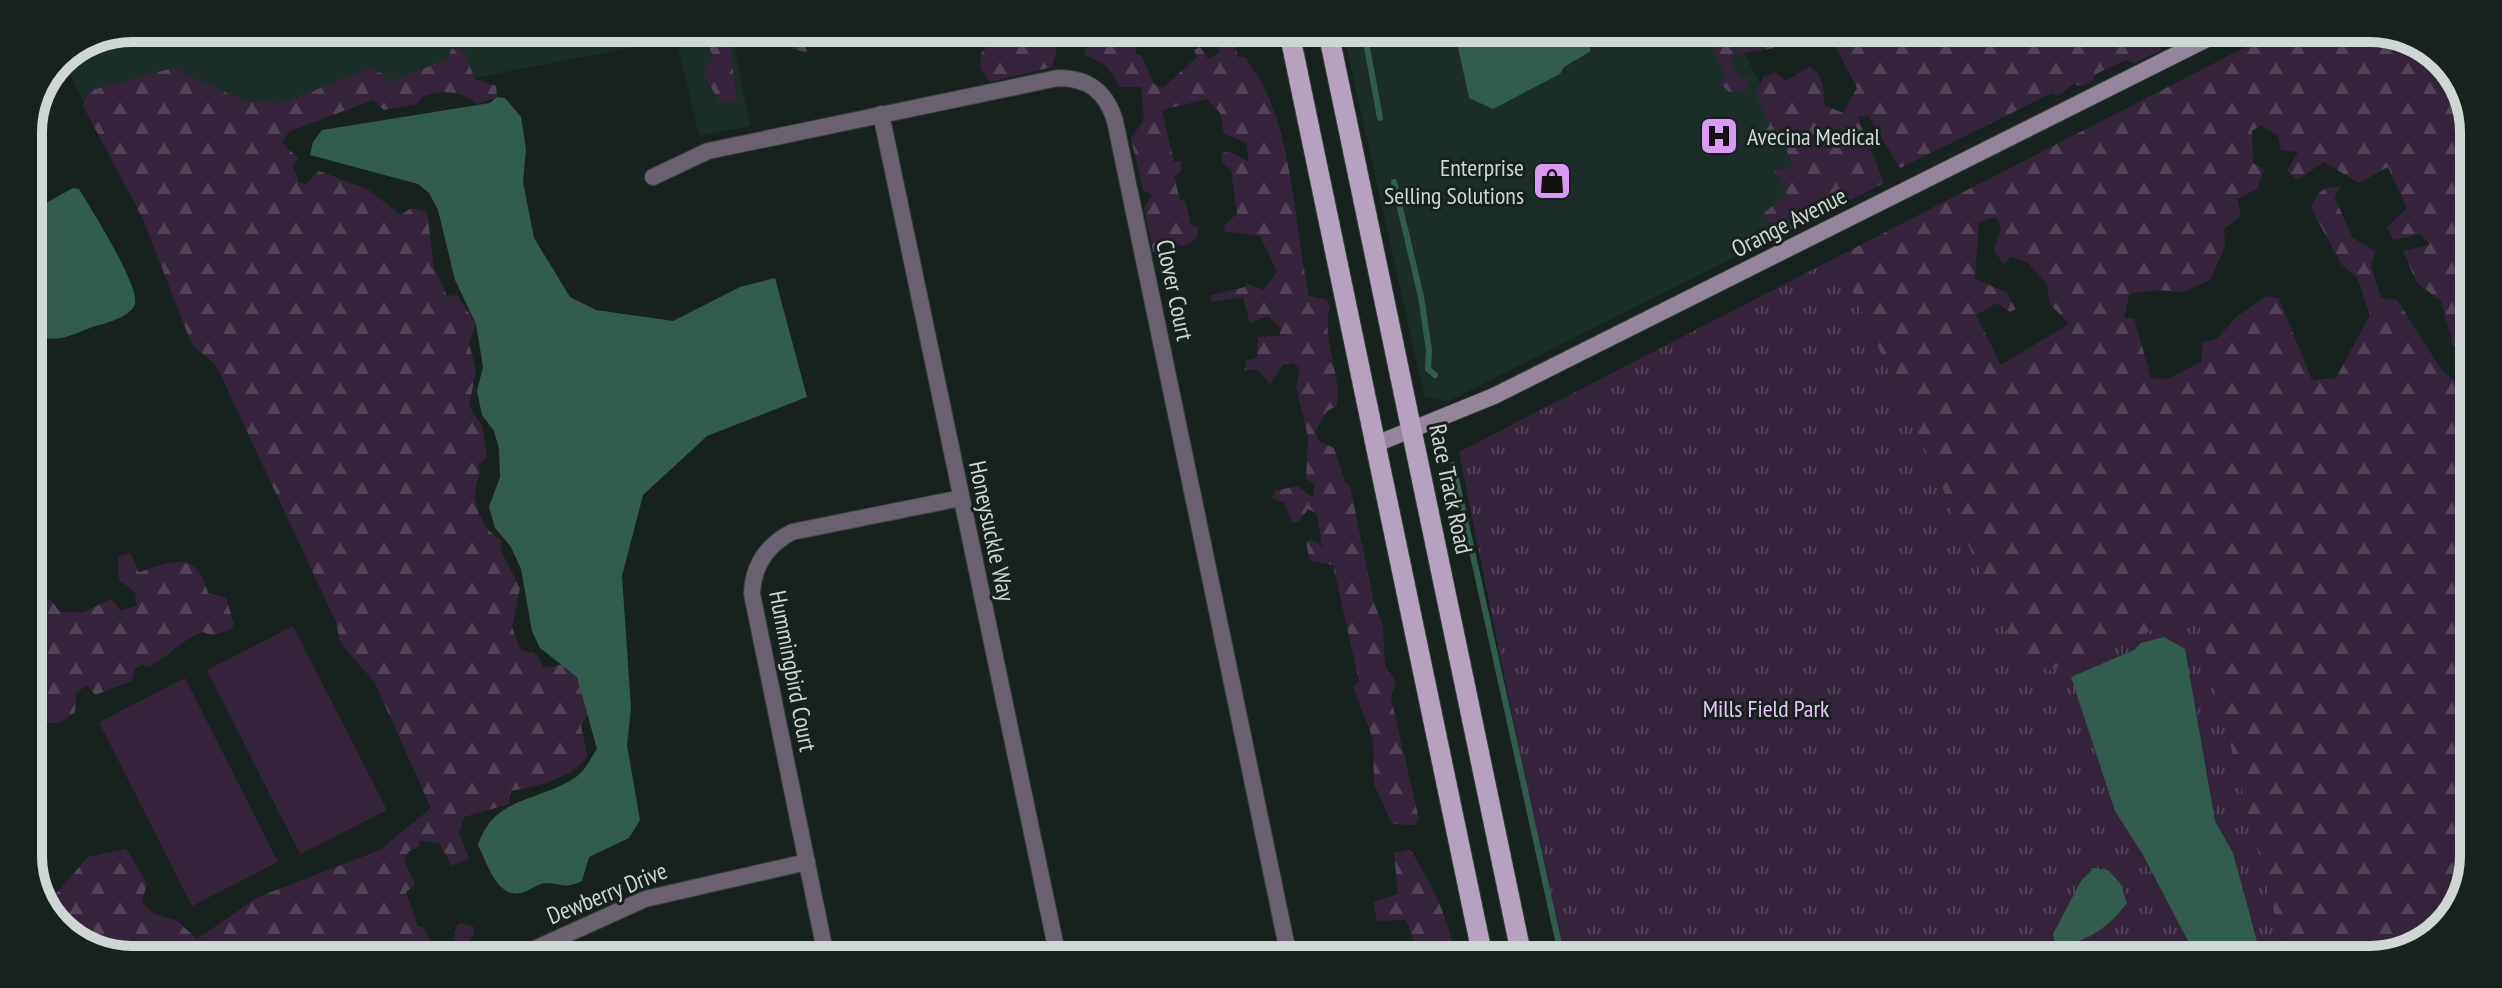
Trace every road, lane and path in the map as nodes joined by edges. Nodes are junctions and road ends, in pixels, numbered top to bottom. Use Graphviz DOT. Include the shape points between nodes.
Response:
graph roads {
  1 [pos="1291,42"];
  2 [pos="1330,42"];
  3 [pos="2201,42"];
  4 [pos="881,114"];
  5 [pos="653,177"];
  6 [pos="1412,430"];
  7 [pos="1376,444"];
  8 [pos="961,498"];
  9 [pos="807,862"];
  10 [pos="541,946"];
  11 [pos="824,946"];
  12 [pos="1056,946"];
  13 [pos="1287,946"];
  14 [pos="1481,946"];
  15 [pos="1520,946"];
  1 -- 7 [label="main road"];
  2 -- 6 [label="main road, Race Track Road"];
  3 -- 6 [label="street, Orange Avenue" via="1494,396"];
  4 -- 5 [label="street, Clover Court" via="708,151"];
  4 -- 8 [label="street, Honeysuckle Way"];
  4 -- 13 [label="street, Clover Court" via="1058,78 1084,80 1111,108"];
  6 -- 7 [label="street, Orange Avenue"];
  6 -- 15 [label="main road, Race Track Road"];
  7 -- 14 [label="main road"];
  8 -- 9 [label="street, Hummingbird Court" via="792,532 775,542 758,565 752,594"];
  8 -- 12 [label="street, Honeysuckle Way"];
  9 -- 10 [label="street, Dewberry Drive" via="645,899"];
  9 -- 11 [label="street, Hummingbird Court"];
}
